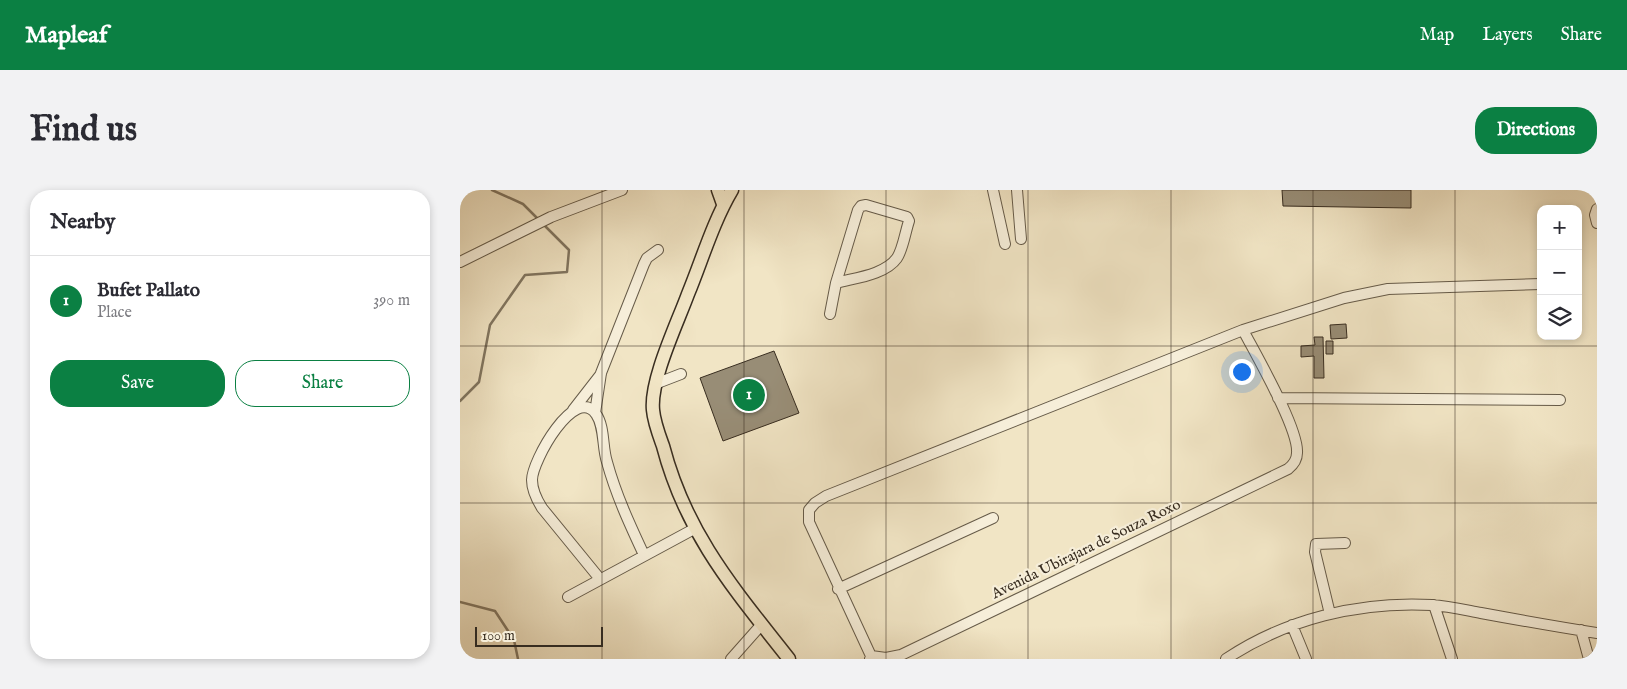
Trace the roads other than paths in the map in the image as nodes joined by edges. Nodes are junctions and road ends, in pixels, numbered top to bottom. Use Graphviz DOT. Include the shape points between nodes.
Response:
graph roads {
  1 [pos="622,190"];
  2 [pos="718,190"];
  3 [pos="732,190"];
  4 [pos="993,190"];
  5 [pos="1017,190"];
  6 [pos="724,204"];
  7 [pos="1597,209"];
  8 [pos="1597,223"];
  9 [pos="1021,239"];
  10 [pos="1005,244"];
  11 [pos="658,250"];
  12 [pos="460,262"];
  13 [pos="836,283"];
  14 [pos="1537,284"];
  15 [pos="830,314"];
  16 [pos="1243,330"];
  17 [pos="601,373"];
  18 [pos="681,374"];
  19 [pos="655,384"];
  20 [pos="1278,398"];
  21 [pos="1560,400"];
  22 [pos="573,410"];
  23 [pos="595,413"];
  24 [pos="993,518"];
  25 [pos="694,529"];
  26 [pos="1345,543"];
  27 [pos="644,555"];
  28 [pos="600,580"];
  29 [pos="838,589"];
  30 [pos="568,597"];
  31 [pos="1434,605"];
  32 [pos="1330,614"];
  33 [pos="762,624"];
  34 [pos="1292,625"];
  35 [pos="1581,630"];
  36 [pos="1597,632"];
  37 [pos="870,657"];
  38 [pos="732,659"];
  39 [pos="789,659"];
  40 [pos="1226,659"];
  41 [pos="1306,659"];
  42 [pos="1452,659"];
  43 [pos="1588,659"];
  1 -- 12 [label="street" via="551,217"];
  2 -- 6 [label="main road"];
  3 -- 6 [label="main road"];
  4 -- 10 [label="street"];
  5 -- 9 [label="street"];
  6 -- 19 [label="main road"];
  7 -- 8 [label="street"];
  11 -- 17 [label="street" via="644,264"];
  13 -- 13 [label="street" via="891,265 898,257 909,222 907,217 861,206"];
  13 -- 15 [label="street"];
  14 -- 16 [label="street" via="1388,289 1344,298"];
  16 -- 20 [label="street"];
  16 -- 29 [label="street" via="815,502 808,510 810,522"];
  17 -- 22 [label="street"];
  17 -- 23 [label="street"];
  18 -- 19 [label="street"];
  19 -- 25 [label="main road" via="652,409 670,472"];
  20 -- 21 [label="street"];
  20 -- 37 [label="street, Avenida Ubirajara de Souza Roxo" via="1297,445 1298,455 1288,469 901,655"];
  22 -- 23 [label="street" via="587,408"];
  22 -- 28 [label="street" via="564,417 536,459 532,479 542,508"];
  23 -- 27 [label="street" via="614,486"];
  24 -- 29 [label="street"];
  25 -- 27 [label="street"];
  25 -- 33 [label="main road" via="728,582"];
  26 -- 32 [label="street" via="1316,544 1315,552"];
  27 -- 28 [label="street"];
  28 -- 30 [label="street"];
  29 -- 37 [label="street"];
  31 -- 32 [label="street" via="1380,606"];
  31 -- 35 [label="street"];
  31 -- 42 [label="street"];
  32 -- 34 [label="street"];
  33 -- 38 [label="street"];
  33 -- 39 [label="main road"];
  34 -- 40 [label="street" via="1249,643"];
  34 -- 41 [label="street"];
  35 -- 36 [label="street"];
  35 -- 43 [label="street"];
}
